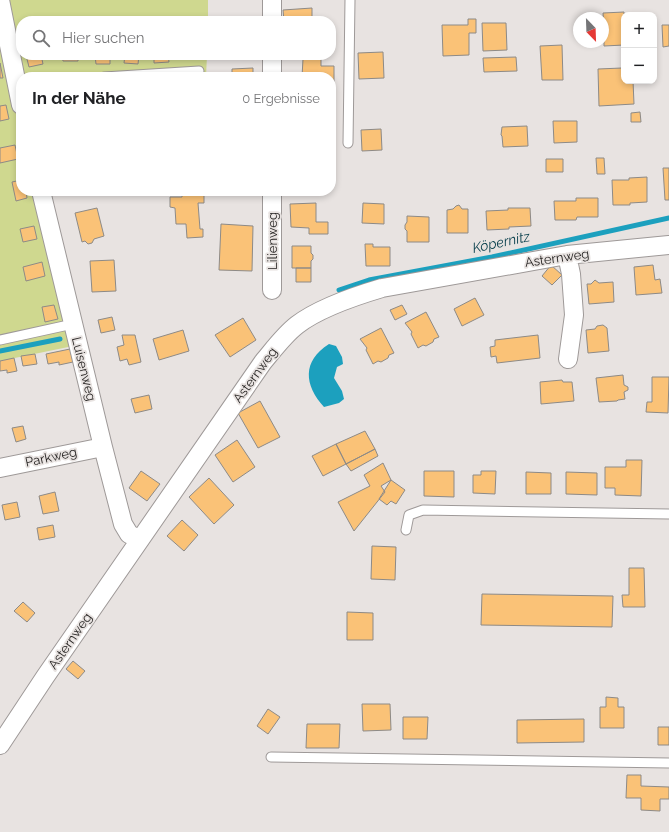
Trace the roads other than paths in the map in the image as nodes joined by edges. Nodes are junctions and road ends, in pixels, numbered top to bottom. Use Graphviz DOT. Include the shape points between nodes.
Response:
graph roads {
  1 [pos="0,0"];
  2 [pos="272,0"];
  3 [pos="350,0"];
  4 [pos="272,16"];
  5 [pos="272,60"];
  6 [pos="200,71"];
  7 [pos="17,72"];
  8 [pos="184,72"];
  9 [pos="272,72"];
  10 [pos="348,144"];
  11 [pos="42,196"];
  12 [pos="272,196"];
  13 [pos="669,245"];
  14 [pos="567,255"];
  15 [pos="272,290"];
  16 [pos="73,324"];
  17 [pos="0,340"];
  18 [pos="568,359"];
  19 [pos="103,447"];
  20 [pos="0,468"];
  21 [pos="669,514"];
  22 [pos="406,530"];
  23 [pos="140,540"];
  24 [pos="0,745"];
  25 [pos="272,757"];
  26 [pos="669,763"];
  1 -- 7 [label="street"];
  2 -- 4 [label="street"];
  3 -- 10 [label="lane"];
  5 -- 9 [label="street"];
  6 -- 8 [label="lane"];
  11 -- 16 [label="street, Luisenweg"];
  12 -- 15 [label="street, Lilienweg"];
  13 -- 14 [label="street, Asternweg"];
  14 -- 18 [label="street" via="574,315"];
  14 -- 23 [label="street, Asternweg" via="382,288 356,296 297,325 282,338 263,362"];
  16 -- 17 [label="lane"];
  16 -- 19 [label="street, Luisenweg"];
  19 -- 20 [label="street, Parkweg"];
  19 -- 23 [label="street, Luisenweg" via="123,524 130,534"];
  21 -- 22 [label="lane" via="423,510 409,515"];
  23 -- 24 [label="street, Asternweg"];
  25 -- 26 [label="lane"];
}
